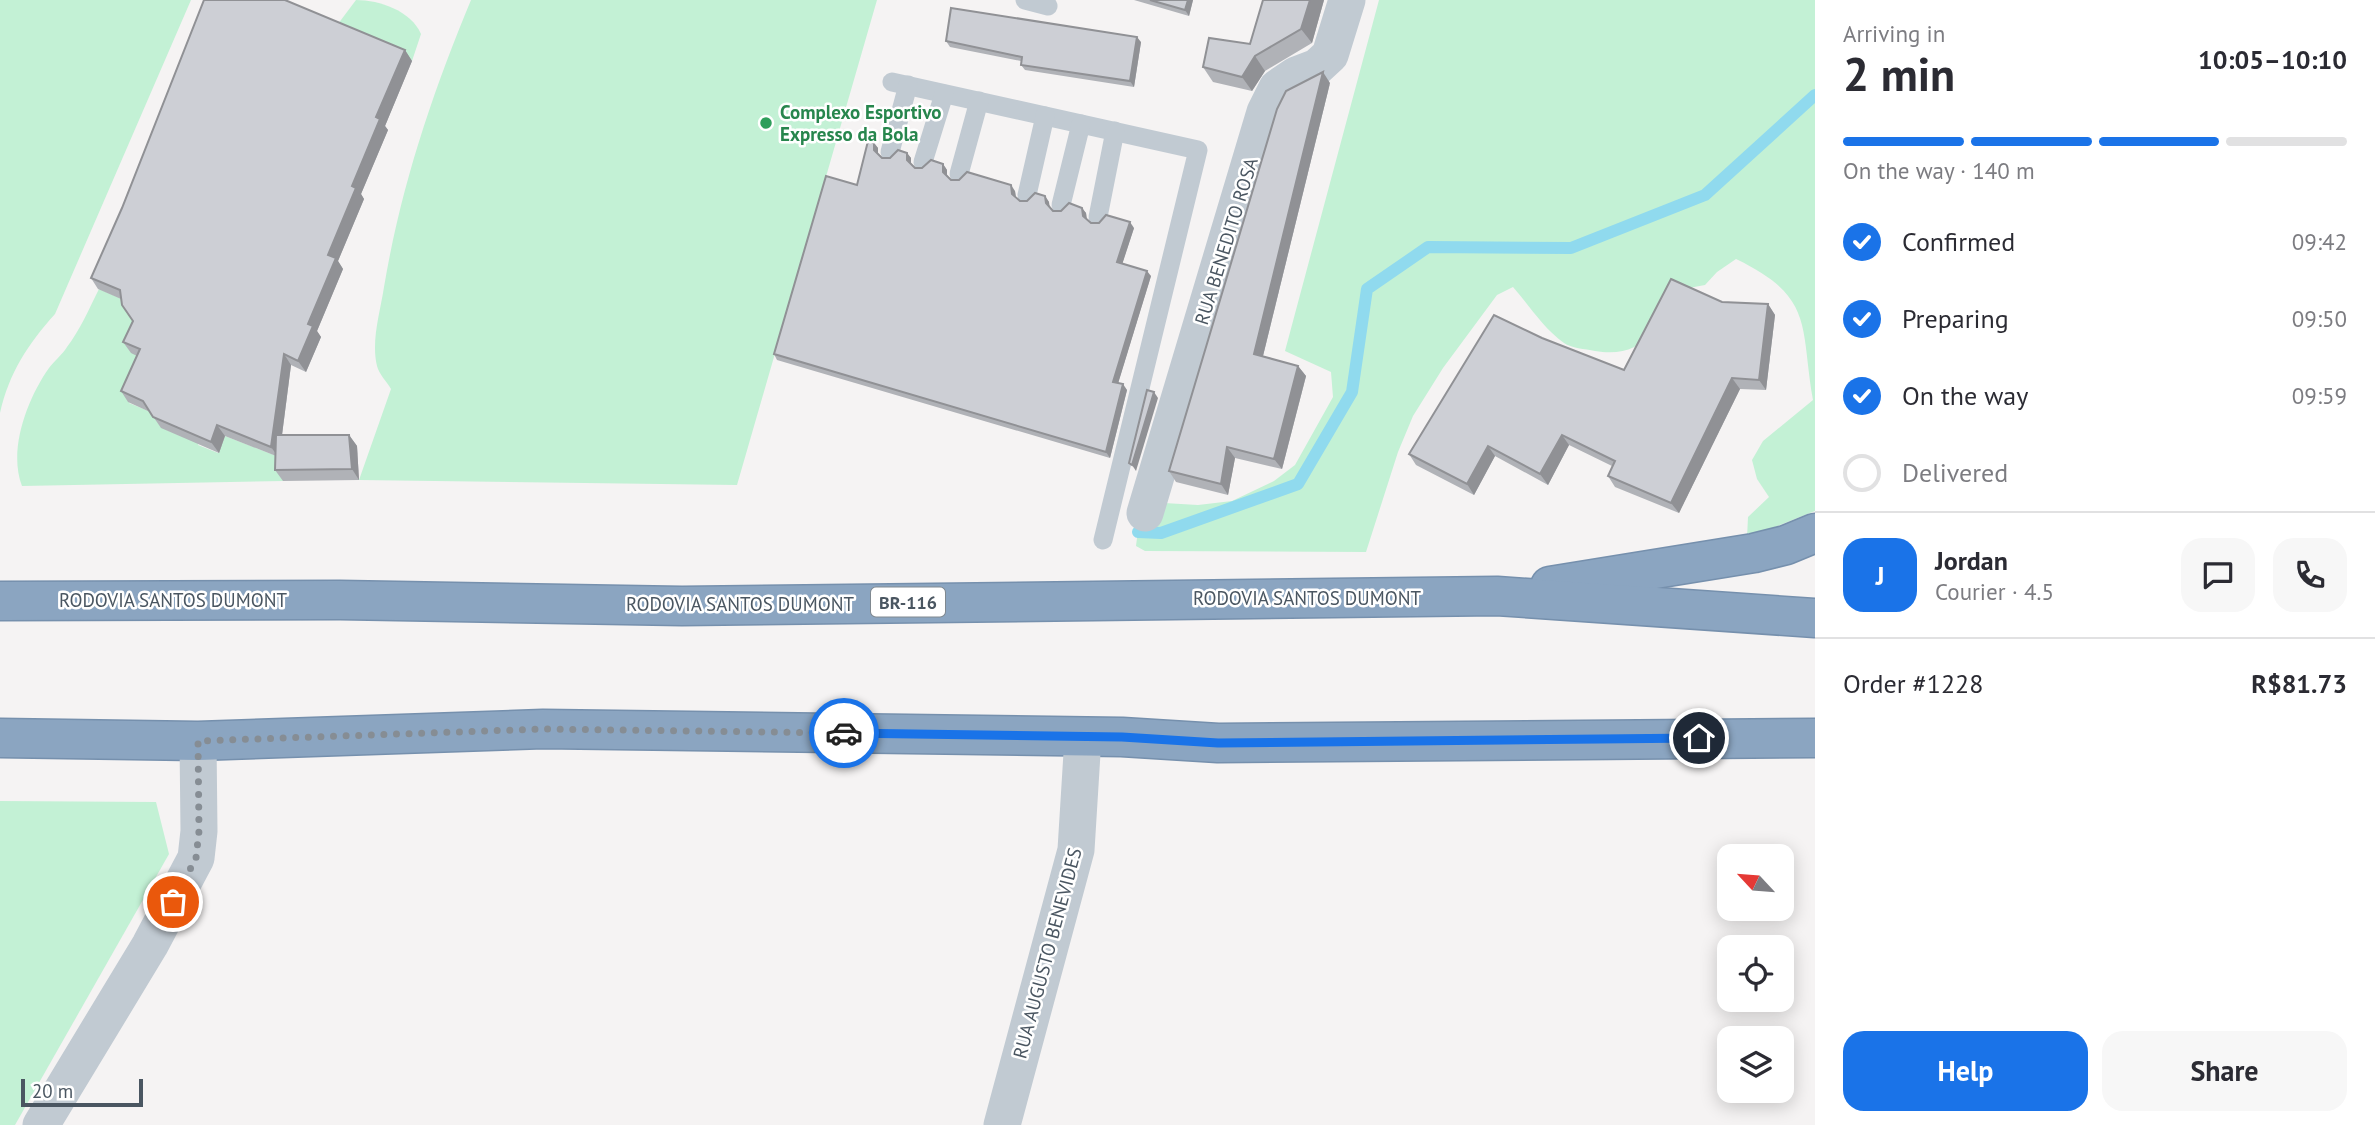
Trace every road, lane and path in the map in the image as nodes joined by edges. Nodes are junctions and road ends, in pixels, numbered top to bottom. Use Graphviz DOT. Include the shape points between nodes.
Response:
graph roads {
  1 [pos="1025,0"];
  2 [pos="1347,0"];
  3 [pos="1048,6"];
  4 [pos="944,93"];
  5 [pos="979,101"];
  6 [pos="1045,116"];
  7 [pos="1081,124"];
  8 [pos="1115,131"];
  9 [pos="890,152"];
  10 [pos="923,162"];
  11 [pos="959,174"];
  12 [pos="1027,195"];
  13 [pos="1061,205"];
  14 [pos="1098,217"];
  15 [pos="1145,513"];
  16 [pos="1815,533"];
  17 [pos="1103,540"];
  18 [pos="1497,596"];
  19 [pos="0,601"];
  20 [pos="1815,618"];
  21 [pos="1083,737"];
  22 [pos="0,738"];
  23 [pos="1815,738"];
  24 [pos="198,741"];
  25 [pos="41,1125"];
  26 [pos="1002,1125"];
  1 -- 3 [label="lane"];
  2 -- 15 [label="street, RUA BENEDITO ROSA" via="1330,55 1317,68 1277,88 1265,112"];
  4 -- 5 [label="lane"];
  4 -- 9 [label="lane" via="900,83"];
  4 -- 10 [label="lane"];
  5 -- 6 [label="lane"];
  5 -- 11 [label="lane"];
  6 -- 7 [label="lane"];
  6 -- 12 [label="lane"];
  7 -- 8 [label="lane"];
  7 -- 13 [label="lane"];
  8 -- 14 [label="lane"];
  8 -- 17 [label="lane" via="1198,150"];
  16 -- 18 [label="highway" via="1754,553"];
  18 -- 19 [label="highway, RODOVIA SANTOS DUMONT / BR-116" via="682,606"];
  18 -- 20 [label="highway, RODOVIA SANTOS DUMONT / BR-116"];
  21 -- 23 [label="highway" via="1218,743"];
  21 -- 24 [label="highway" via="543,729"];
  21 -- 26 [label="street, RUA AUGUSTO BENEVIDES" via="1076,850"];
  22 -- 24 [label="highway"];
  24 -- 25 [label="street" via="196,858 150,945"];
}
